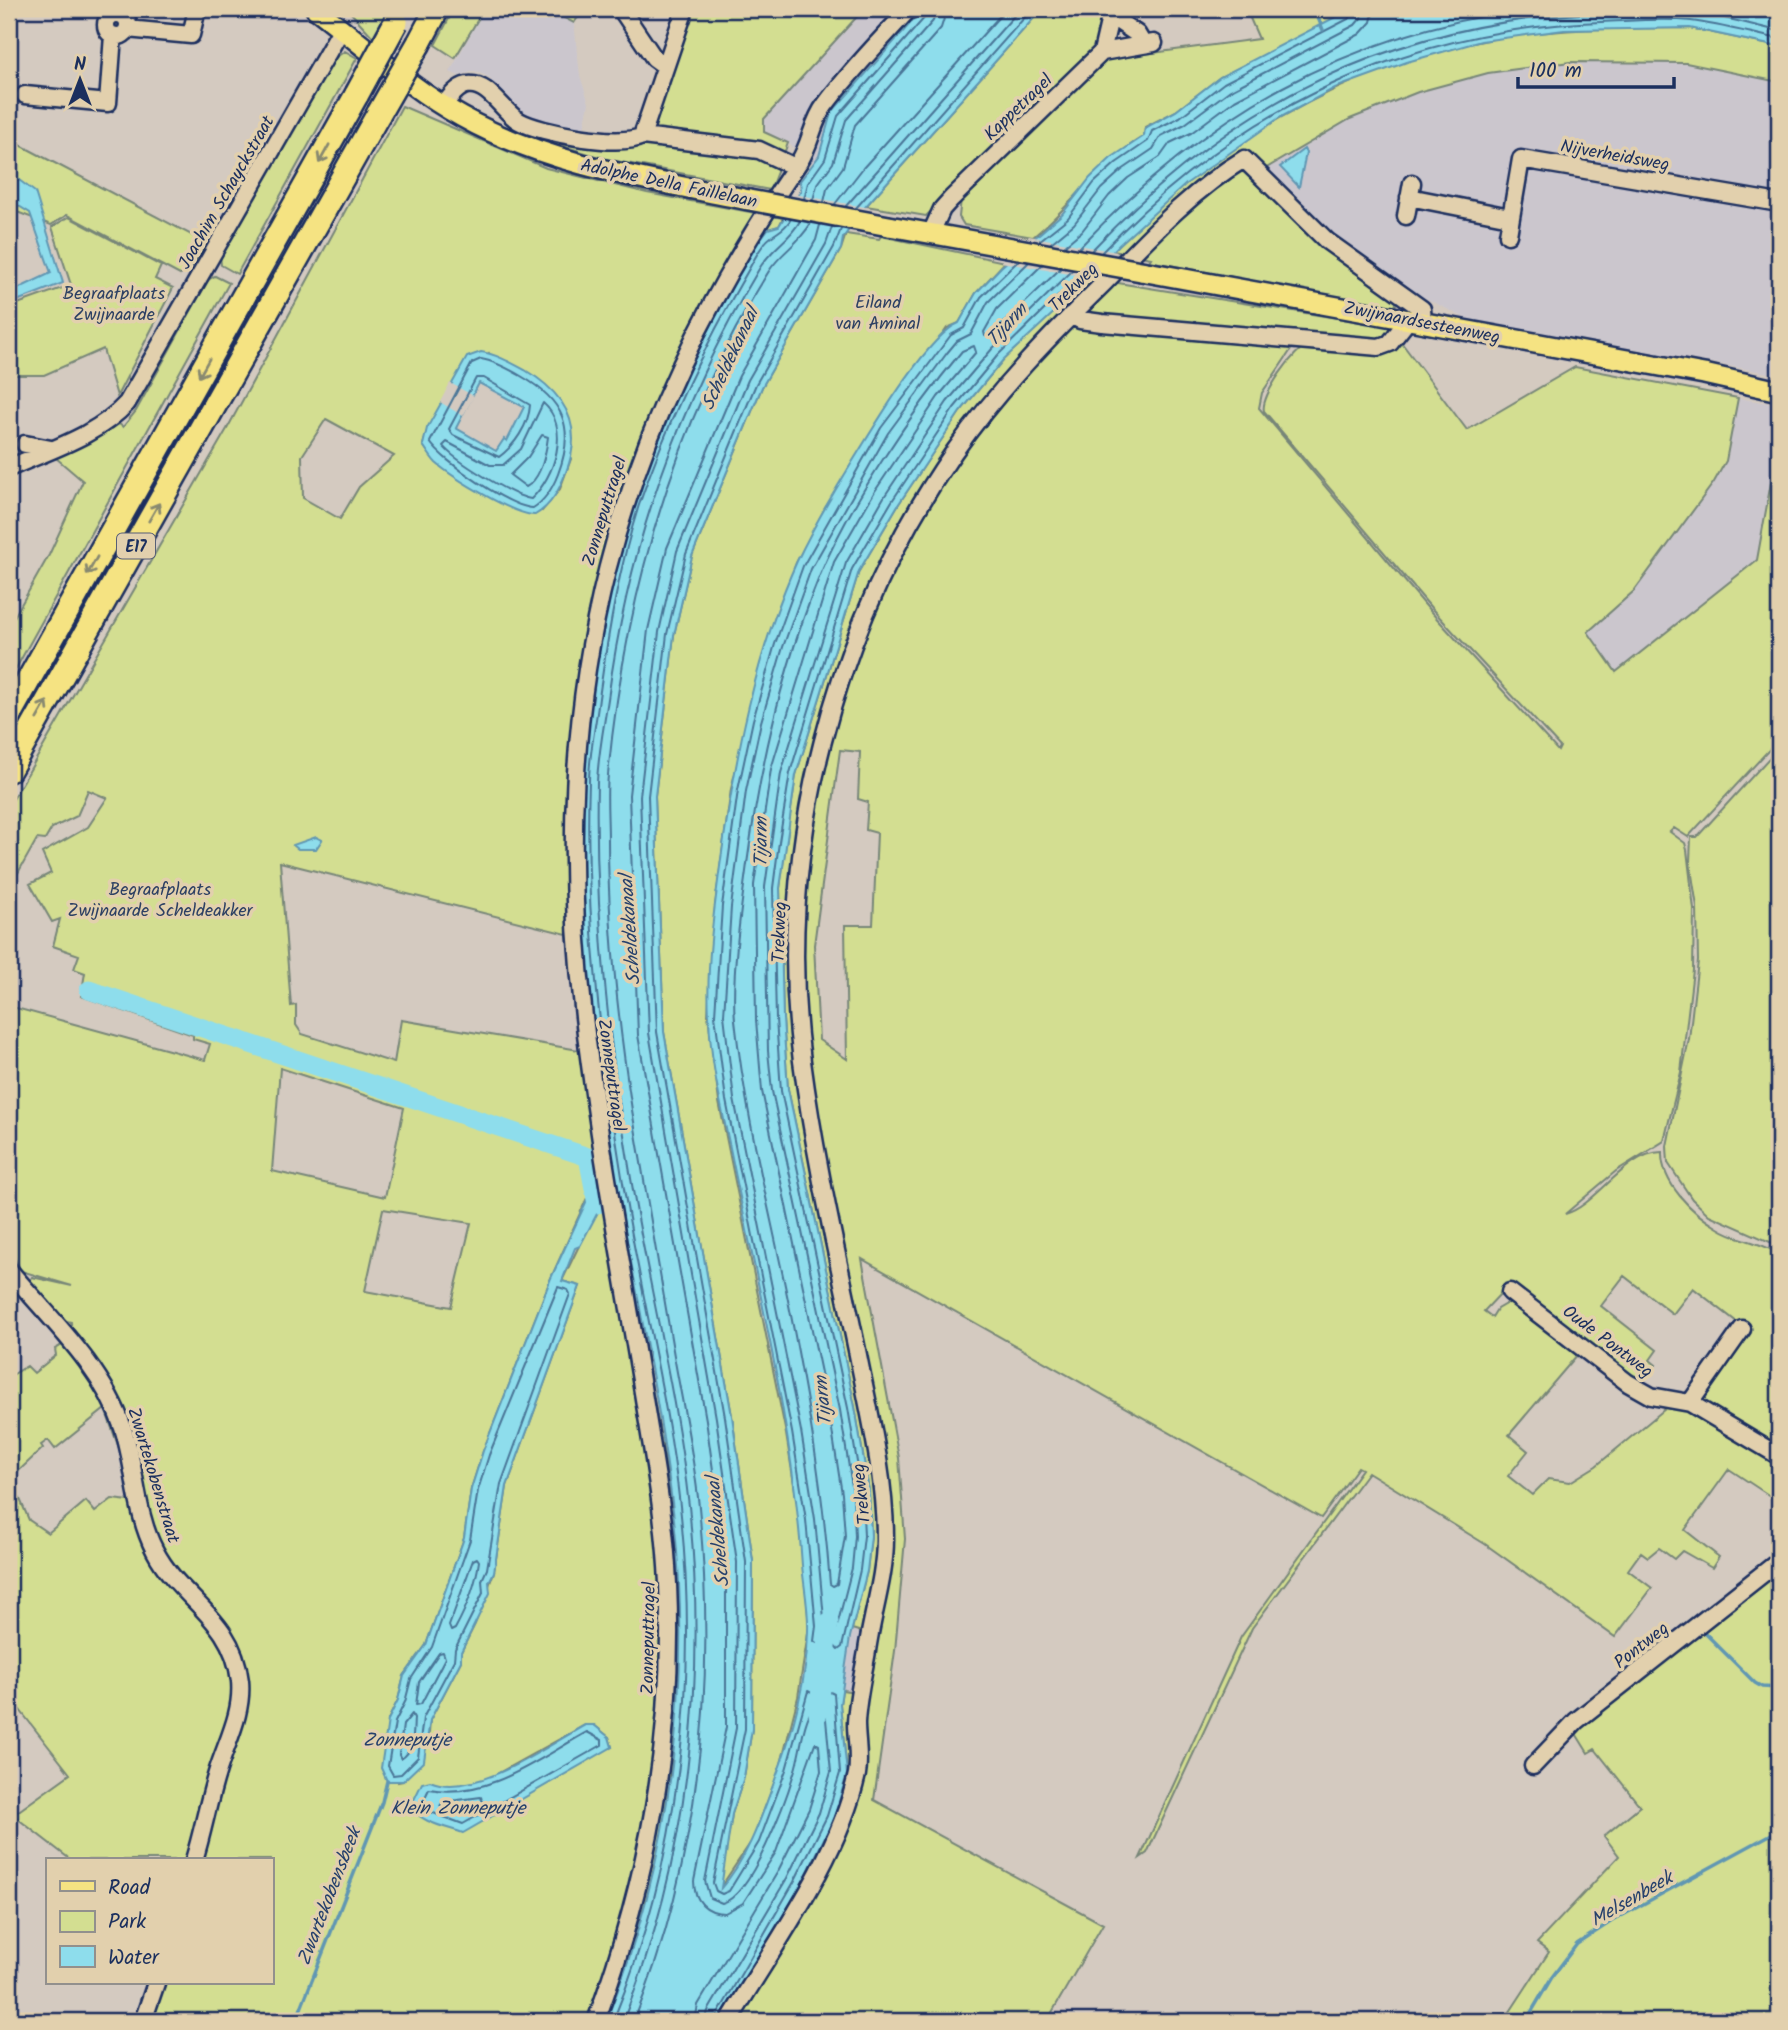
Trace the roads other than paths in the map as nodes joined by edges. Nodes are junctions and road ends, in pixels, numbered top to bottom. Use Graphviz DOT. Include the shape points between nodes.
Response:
graph roads {
  1 [pos="197,9"];
  2 [pos="316,9"];
  3 [pos="437,9"];
  4 [pos="621,9"];
  5 [pos="685,9"];
  6 [pos="909,9"];
  7 [pos="102,13"];
  8 [pos="1112,13"];
  9 [pos="400,16"];
  10 [pos="342,28"];
  11 [pos="120,32"];
  12 [pos="1102,52"];
  13 [pos="665,65"];
  14 [pos="25,95"];
  15 [pos="443,106"];
  16 [pos="642,136"];
  17 [pos="795,167"];
  18 [pos="1779,203"];
  19 [pos="1406,216"];
  20 [pos="1510,217"];
  21 [pos="931,233"];
  22 [pos="1508,234"];
  23 [pos="1063,257"];
  24 [pos="1071,315"];
  25 [pos="1416,321"];
  26 [pos="1779,391"];
  27 [pos="25,443"];
  28 [pos="51,449"];
  29 [pos="9,468"];
  30 [pos="9,715"];
  31 [pos="9,770"];
  32 [pos="9,1270"];
  33 [pos="1510,1292"];
  34 [pos="1742,1329"];
  35 [pos="1690,1403"];
  36 [pos="1779,1456"];
  37 [pos="1779,1561"];
  38 [pos="1533,1766"];
  39 [pos="195,1858"];
  40 [pos="156,1984"];
  41 [pos="144,2021"];
  42 [pos="596,2021"];
  43 [pos="729,2021"];
  1 -- 11 [label="street" via="191,35"];
  2 -- 10 [label="main road, Adolphe Della Faillelaan"];
  31 -- 3 [label="highway, E17, one-way, bridge"];
  4 -- 13 [label="street" via="654,58"];
  5 -- 13 [label="street"];
  6 -- 17 [label="street, Zonneputtragel" via="823,106"];
  7 -- 11 [label="street" via="107,29"];
  8 -- 12 [label="street"];
  8 -- 12 [label="street" via="1149,44"];
  9 -- 30 [label="highway, E17, one-way, bridge"];
  10 -- 15 [label="main road, Adolphe Della Faillelaan"];
  10 -- 28 [label="street, Joachim Schayckstraat" via="131,397 106,422"];
  11 -- 14 [label="street" via="108,103"];
  12 -- 21 [label="street, Kappetragel" via="951,199"];
  13 -- 16 [label="street"];
  15 -- 16 [label="street" via="467,85 479,86 522,123 602,141 634,141"];
  15 -- 21 [label="main road, Adolphe Della Faillelaan, bridge" via="525,147 561,159"];
  16 -- 17 [label="street" via="759,150"];
  17 -- 42 [label="street, Zonneputtragel" via="719,288 651,428 606,566 580,716 573,833 580,983 660,1497 669,1624 654,1821 631,1916"];
  18 -- 20 [label="street, Nijverheidsweg" via="1521,159"];
  19 -- 20 [label="street" via="1410,190"];
  20 -- 22 [label="street, Nijverheidsweg"];
  21 -- 23 [label="main road, Adolphe Della Faillelaan"];
  23 -- 25 [label="main road, Zwijnaardsesteenweg, bridge"];
  24 -- 25 [label="street" via="1102,323 1379,347"];
  24 -- 25 [label="street, Trekweg" via="1196,193 1244,159 1327,241 1422,309"];
  24 -- 43 [label="street, Trekweg" via="978,421 907,530 849,657 815,780 799,892 798,1023 814,1133 875,1439 884,1561 856,1717 859,1759 852,1791 825,1858"];
  25 -- 26 [label="main road, Zwijnaardsesteenweg"];
  27 -- 28 [label="street"];
  28 -- 29 [label="street, Joachim Schayckstraat"];
  32 -- 39 [label="street, Zwartekobenstraat" via="65,1333 116,1409 155,1551 220,1627 235,1660 240,1696 237,1720"];
  33 -- 35 [label="street, Oude Pontweg" via="1628,1383 1651,1396"];
  34 -- 35 [label="street"];
  35 -- 36 [label="street"];
  37 -- 38 [label="street, Pontweg" via="1576,1721"];
  40 -- 41 [label="street"];
}
